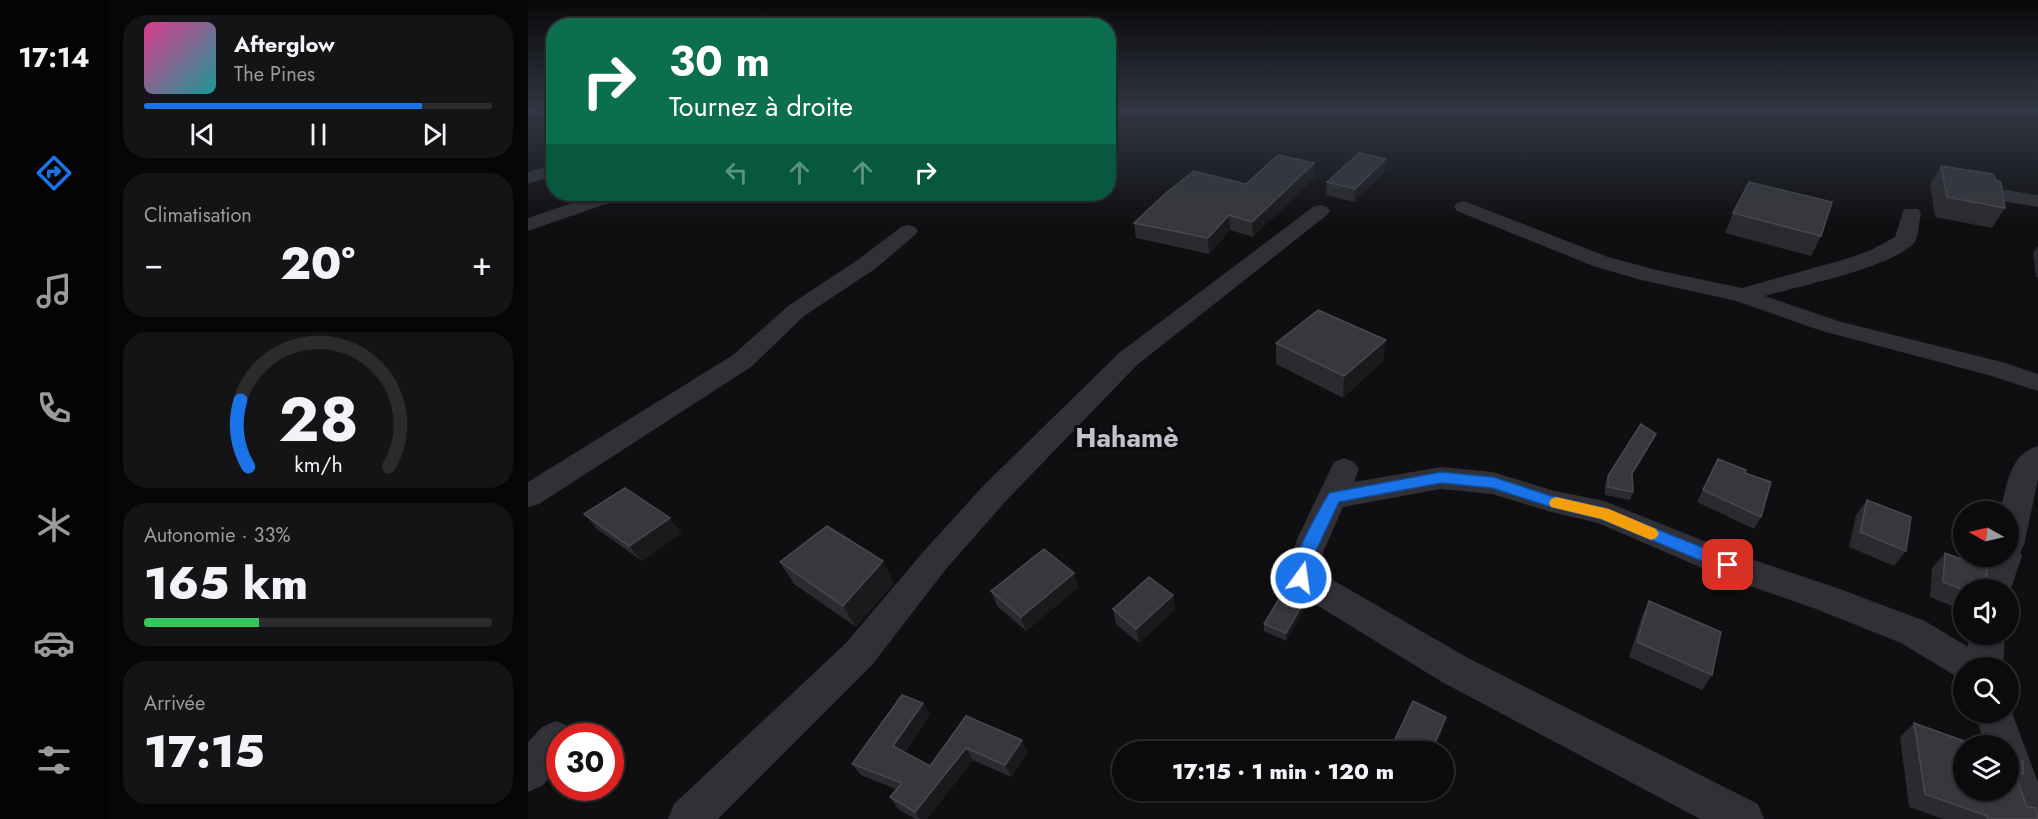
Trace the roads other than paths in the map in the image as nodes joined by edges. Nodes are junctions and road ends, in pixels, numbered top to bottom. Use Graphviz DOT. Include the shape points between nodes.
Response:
graph roads {
  1 [pos="546,172"];
  2 [pos="528,178"];
  3 [pos="1993,194"];
  4 [pos="596,201"];
  5 [pos="2038,201"];
  6 [pos="1464,207"];
  7 [pos="1320,212"];
  8 [pos="1911,213"];
  9 [pos="528,225"];
  10 [pos="908,231"];
  11 [pos="1742,295"];
  12 [pos="2038,383"];
  13 [pos="2038,456"];
  14 [pos="528,496"];
  15 [pos="2018,501"];
  16 [pos="1954,657"];
  17 [pos="546,751"];
  18 [pos="528,772"];
  19 [pos="2019,785"];
  20 [pos="689,819"];
  21 [pos="1743,819"];
  22 [pos="2032,819"];
  1 -- 2 [label="street"];
  3 -- 5 [label="street"];
  4 -- 9 [label="street"];
  6 -- 11 [label="street" via="1583,256"];
  7 -- 20 [label="street" via="1128,359 994,494 934,560 859,654"];
  8 -- 11 [label="street" via="1905,240 1880,255"];
  10 -- 14 [label="street" via="867,264 796,311 742,361"];
  11 -- 12 [label="street" via="1830,326"];
  13 -- 15 [label="street" via="2026,468"];
  16 -- 21 [label="street" via="1913,632 1728,565 1604,513 1493,483 1441,478 1339,483 1304,557 1301,578 1455,670"];
  17 -- 18 [label="street"];
  19 -- 22 [label="street"];
}
